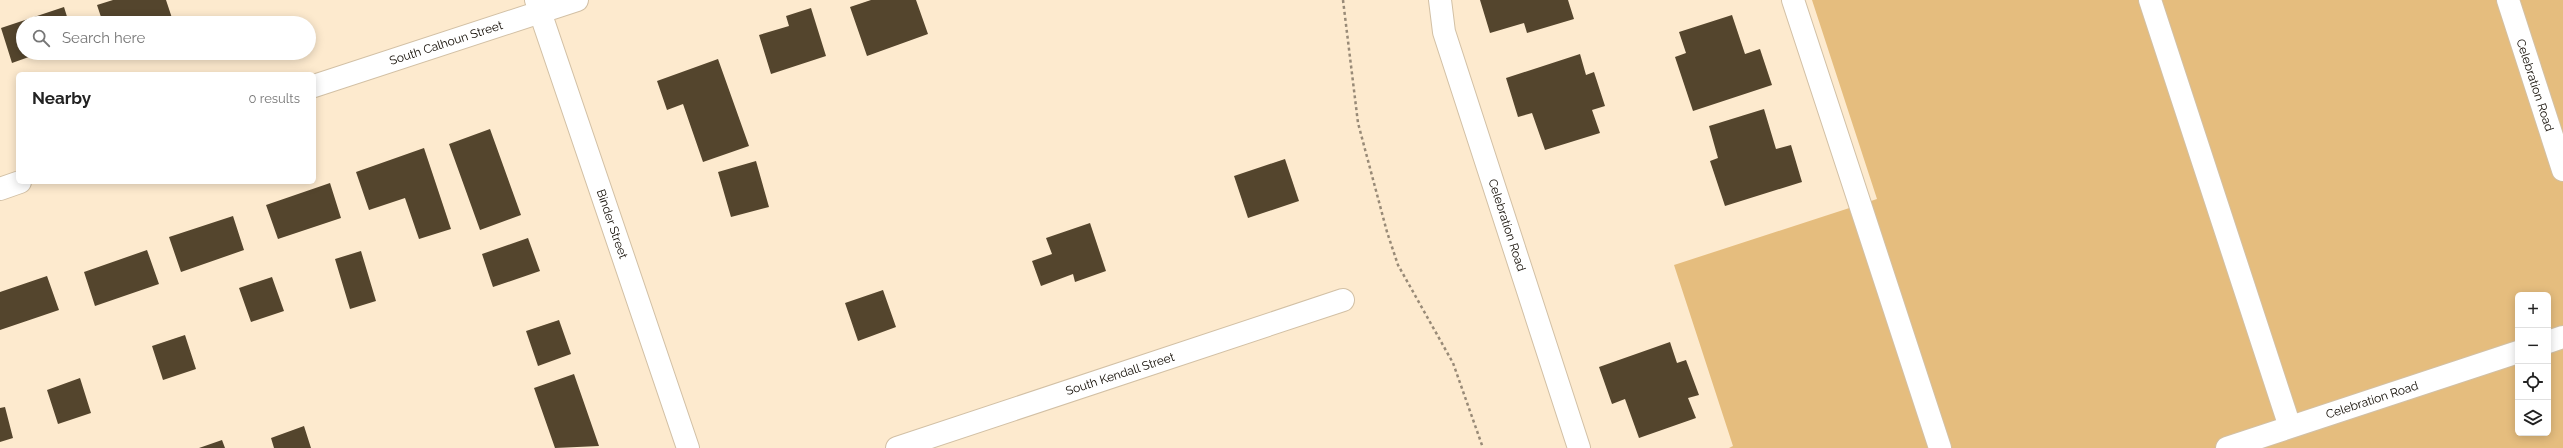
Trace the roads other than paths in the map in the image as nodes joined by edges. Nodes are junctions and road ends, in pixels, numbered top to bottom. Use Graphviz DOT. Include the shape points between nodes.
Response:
graph roads {
  1 [pos="577,0"];
  2 [pos="1440,0"];
  3 [pos="1793,0"];
  4 [pos="2150,0"];
  5 [pos="2508,0"];
  6 [pos="538,6"];
  7 [pos="316,85"];
  8 [pos="2563,170"];
  9 [pos="16,183"];
  10 [pos="0,189"];
  11 [pos="1343,300"];
  12 [pos="2563,337"];
  13 [pos="2551,341"];
  14 [pos="2515,353"];
  15 [pos="2290,427"];
  16 [pos="688,448"];
  17 [pos="898,448"];
  18 [pos="1579,448"];
  19 [pos="1940,448"];
  20 [pos="2226,448"];
  1 -- 6 [label="street, South Calhoun Street"];
  2 -- 18 [label="street, Celebration Road" via="1444,32"];
  3 -- 19 [label="street"];
  4 -- 15 [label="street"];
  5 -- 8 [label="street, Celebration Road"];
  6 -- 7 [label="street, South Calhoun Street"];
  6 -- 16 [label="street, Binder Street"];
  9 -- 10 [label="street"];
  11 -- 17 [label="street, South Kendall Street"];
  12 -- 13 [label="street"];
  14 -- 15 [label="street, Celebration Road"];
  15 -- 20 [label="street, Celebration Road"];
}
